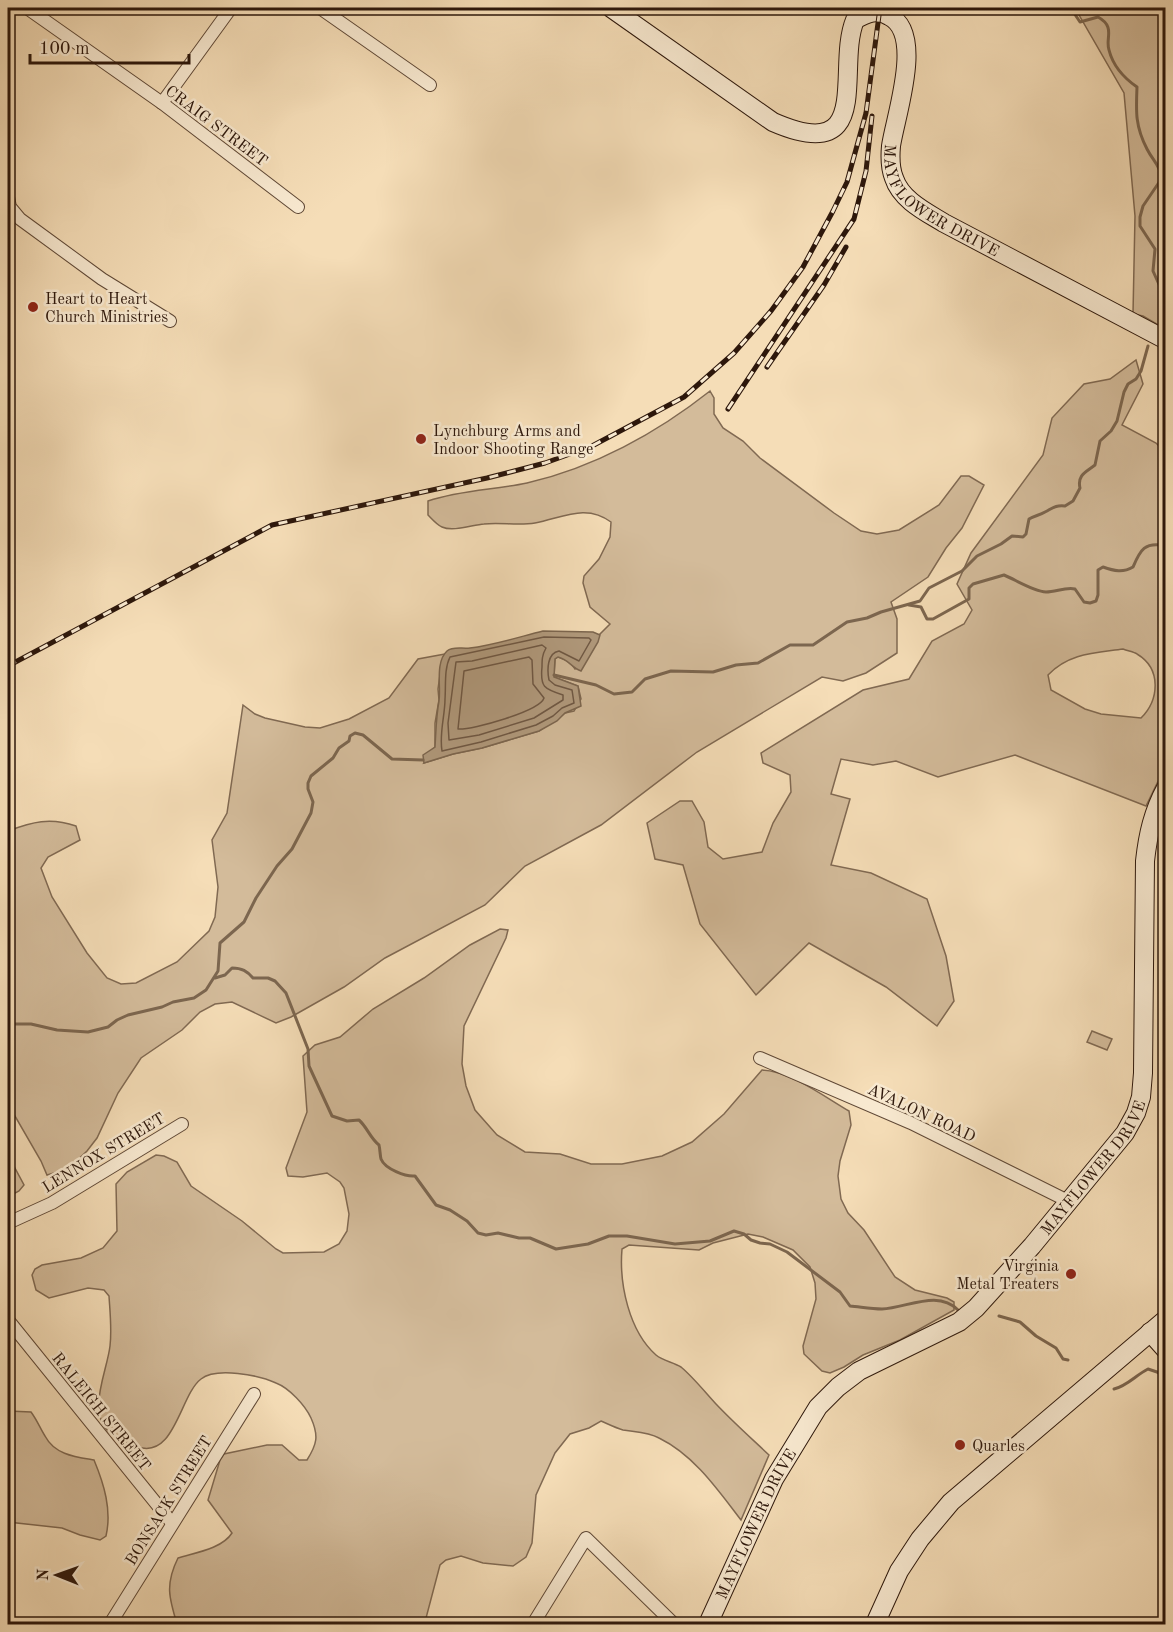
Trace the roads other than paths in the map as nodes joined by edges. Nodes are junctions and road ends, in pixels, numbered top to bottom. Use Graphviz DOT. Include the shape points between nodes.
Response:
graph roads {
  1 [pos="27,8"];
  2 [pos="231,8"];
  3 [pos="320,8"];
  4 [pos="611,8"];
  5 [pos="430,85"];
  6 [pos="162,103"];
  7 [pos="8,197"];
  8 [pos="298,207"];
  9 [pos="170,321"];
  10 [pos="1166,340"];
  11 [pos="1166,788"];
  12 [pos="760,1058"];
  13 [pos="182,1124"];
  14 [pos="1068,1201"];
  15 [pos="8,1222"];
  16 [pos="1166,1319"];
  17 [pos="8,1320"];
  18 [pos="1150,1332"];
  19 [pos="1166,1350"];
  20 [pos="254,1394"];
  21 [pos="172,1523"];
  22 [pos="110,1624"];
  23 [pos="533,1624"];
  24 [pos="674,1624"];
  25 [pos="708,1624"];
  26 [pos="875,1624"];
  1 -- 6 [label="street, CRAIG STREET"];
  2 -- 6 [label="street"];
  3 -- 5 [label="street"];
  4 -- 10 [label="street, MAYFLOWER DRIVE" via="773,122 813,133 827,132 836,124 847,101 850,39 855,20 874,12 893,17 904,34 906,51 906,77 890,160 901,192 944,223"];
  6 -- 8 [label="street, CRAIG STREET"];
  7 -- 9 [label="street" via="10,207 20,219 102,279"];
  11 -- 14 [label="street, MAYFLOWER DRIVE" via="1149,829 1145,861 1141,1097 1125,1133"];
  12 -- 14 [label="street, AVALON ROAD" via="911,1122"];
  13 -- 15 [label="street, LENNOX STREET" via="52,1203"];
  14 -- 25 [label="street, MAYFLOWER DRIVE" via="993,1290 959,1322 859,1371 818,1407 774,1479"];
  16 -- 18 [label="street"];
  17 -- 21 [label="street, RALEIGH STREET"];
  18 -- 19 [label="street"];
  18 -- 26 [label="street" via="951,1502 899,1571"];
  20 -- 21 [label="street, BONSACK STREET"];
  21 -- 22 [label="street, BONSACK STREET"];
  23 -- 24 [label="street" via="585,1538"];
}
